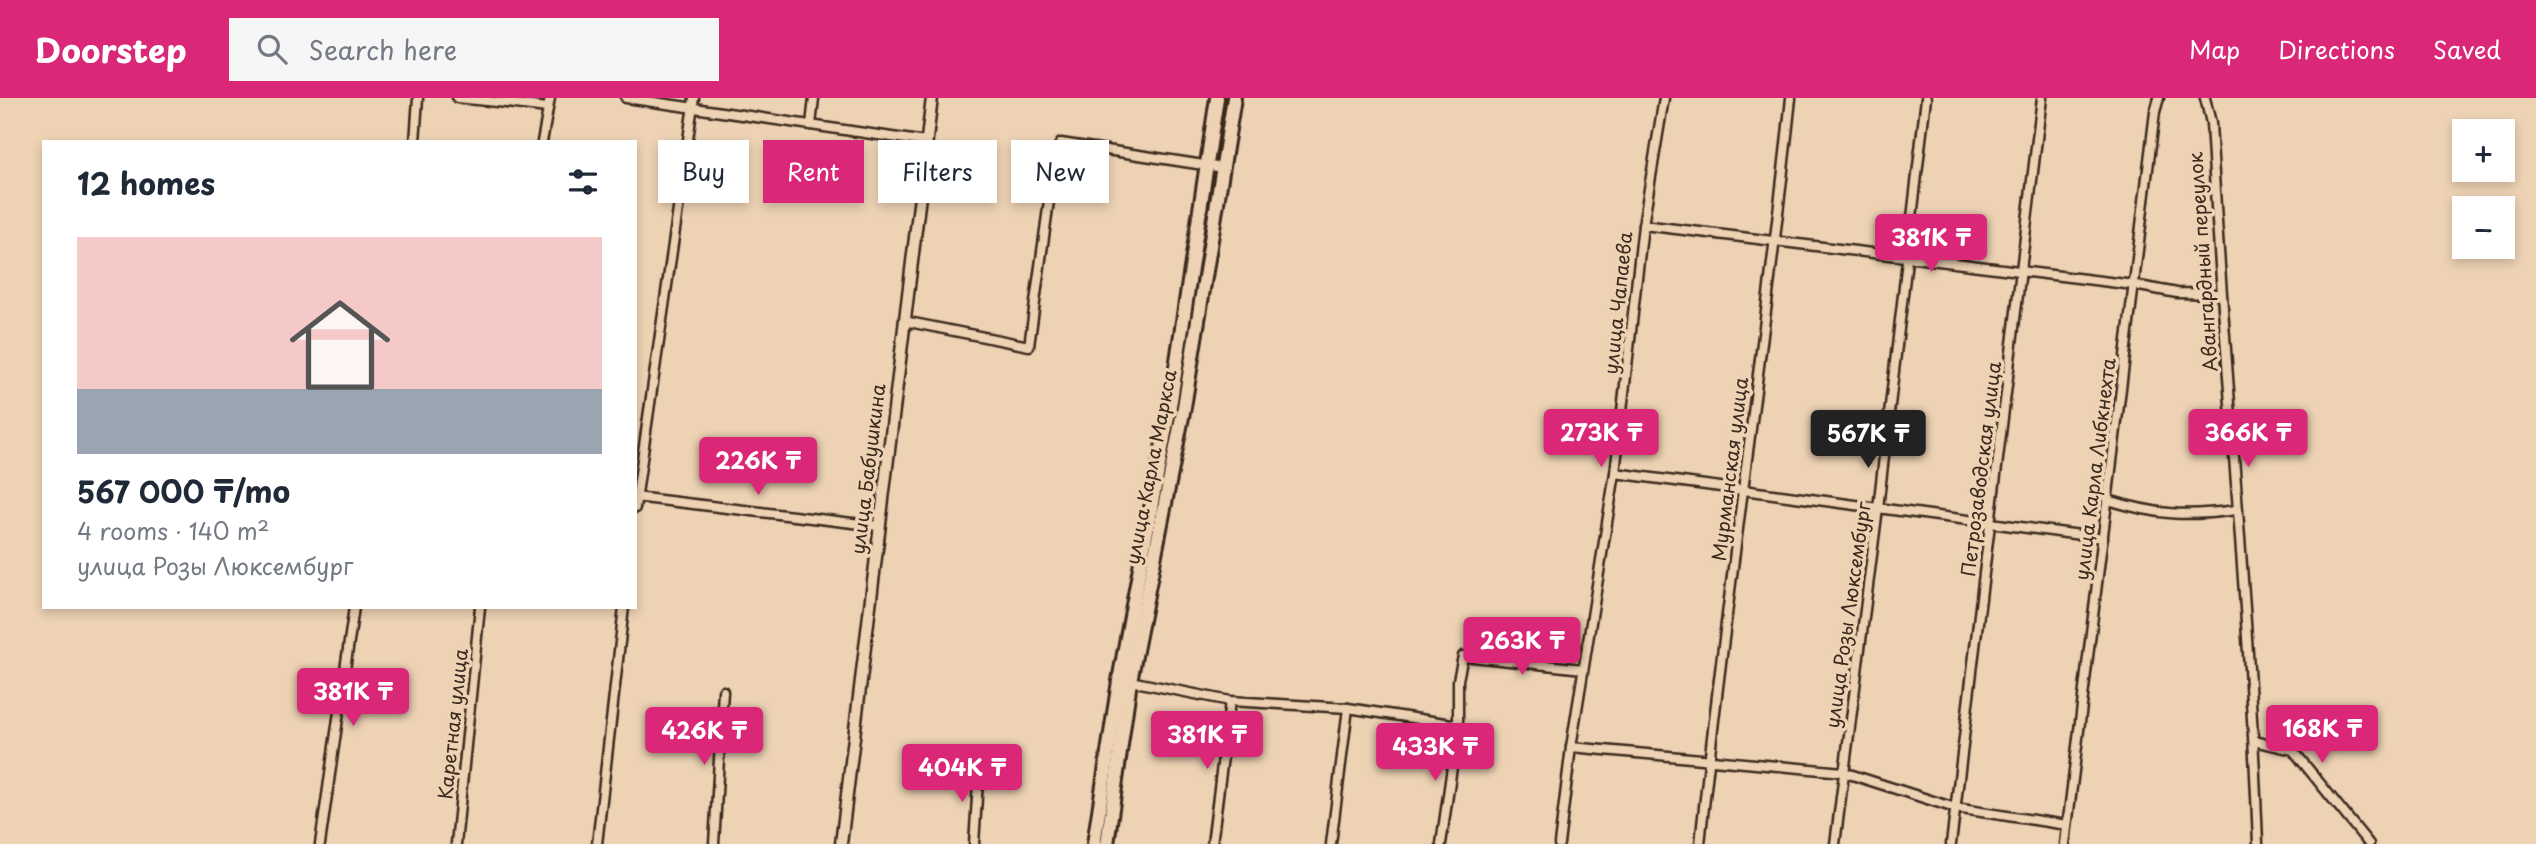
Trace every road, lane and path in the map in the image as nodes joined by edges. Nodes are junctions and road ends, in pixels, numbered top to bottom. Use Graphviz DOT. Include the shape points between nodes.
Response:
graph roads {
  1 [pos="418,98"];
  2 [pos="457,98"];
  3 [pos="550,98"];
  4 [pos="626,98"];
  5 [pos="814,98"];
  6 [pos="932,98"];
  7 [pos="1217,98"];
  8 [pos="1234,98"];
  9 [pos="1664,98"];
  10 [pos="1791,98"];
  11 [pos="1926,98"];
  12 [pos="2042,98"];
  13 [pos="2159,98"];
  14 [pos="2205,98"];
  15 [pos="507,100"];
  16 [pos="694,102"];
  17 [pos="547,108"];
  18 [pos="811,125"];
  19 [pos="415,140"];
  20 [pos="542,140"];
  21 [pos="912,140"];
  22 [pos="926,140"];
  23 [pos="1206,165"];
  24 [pos="1223,168"];
  25 [pos="919,203"];
  26 [pos="1643,225"];
  27 [pos="1776,241"];
  28 [pos="1909,257"];
  29 [pos="2021,271"];
  30 [pos="2134,285"];
  31 [pos="2220,294"];
  32 [pos="904,321"];
  33 [pos="1615,473"];
  34 [pos="637,490"];
  35 [pos="1742,490"];
  36 [pos="637,497"];
  37 [pos="2108,500"];
  38 [pos="1878,508"];
  39 [pos="2236,510"];
  40 [pos="1991,523"];
  41 [pos="878,526"];
  42 [pos="2103,538"];
  43 [pos="354,609"];
  44 [pos="480,609"];
  45 [pos="624,609"];
  46 [pos="1583,669"];
  47 [pos="1130,681"];
  48 [pos="723,691"];
  49 [pos="1230,701"];
  50 [pos="1348,708"];
  51 [pos="1458,725"];
  52 [pos="2254,741"];
  53 [pos="1571,747"];
  54 [pos="1709,761"];
  55 [pos="979,766"];
  56 [pos="1843,772"];
  57 [pos="1955,808"];
  58 [pos="2067,825"];
  59 [pos="320,844"];
  60 [pos="456,844"];
  61 [pos="597,844"];
  62 [pos="714,844"];
  63 [pos="841,844"];
  64 [pos="974,844"];
  65 [pos="1094,844"];
  66 [pos="1107,844"];
  67 [pos="1212,844"];
  68 [pos="1331,844"];
  69 [pos="1441,844"];
  70 [pos="1559,844"];
  71 [pos="1700,844"];
  72 [pos="1835,844"];
  73 [pos="1951,844"];
  74 [pos="2065,844"];
  75 [pos="2258,844"];
  76 [pos="2368,844"];
  1 -- 19 [label="street"];
  2 -- 15 [label="street"];
  3 -- 17 [label="street"];
  4 -- 16 [label="street"];
  5 -- 18 [label="street"];
  6 -- 22 [label="street, улица Бабушкина"];
  7 -- 23 [label="main road, улица Карла Маркса"];
  8 -- 24 [label="main road, улица Карла Маркса"];
  9 -- 26 [label="street, улица Чапаева"];
  10 -- 27 [label="street, Мурманская улица"];
  11 -- 28 [label="street, улица Розы Люксембург"];
  12 -- 29 [label="street, Петрозаводская улица"];
  13 -- 30 [label="street, улица Карла Либкнехта"];
  14 -- 31 [label="street, Авангардный переулок" via="2211,123"];
  15 -- 17 [label="street"];
  16 -- 18 [label="street"];
  16 -- 34 [label="street"];
  17 -- 20 [label="street"];
  18 -- 21 [label="street"];
  23 -- 24 [label="street"];
  23 -- 32 [label="street" via="1057,145 1029,346"];
  23 -- 65 [label="main road, улица Карла Маркса" via="1171,400"];
  24 -- 47 [label="main road, улица Карла Маркса" via="1184,407"];
  25 -- 32 [label="street, улица Бабушкина"];
  26 -- 27 [label="street"];
  26 -- 33 [label="street, улица Чапаева"];
  27 -- 28 [label="street"];
  27 -- 35 [label="street, Мурманская улица"];
  28 -- 29 [label="street"];
  28 -- 38 [label="street, улица Розы Люксембург"];
  29 -- 30 [label="street"];
  29 -- 40 [label="street, Петрозаводская улица"];
  30 -- 31 [label="street"];
  30 -- 37 [label="street, улица Карла Либкнехта"];
  31 -- 39 [label="street, Авангардный переулок"];
  32 -- 41 [label="street, улица Бабушкина"];
  33 -- 35 [label="street"];
  33 -- 46 [label="street, улица Чапаева"];
  35 -- 38 [label="street"];
  35 -- 54 [label="street, Мурманская улица"];
  36 -- 41 [label="street"];
  37 -- 39 [label="street" via="2176,516"];
  37 -- 42 [label="street, улица Карла Либкнехта"];
  38 -- 40 [label="street"];
  38 -- 56 [label="street, улица Розы Люксембург"];
  39 -- 52 [label="street, Авангардный переулок"];
  40 -- 42 [label="street"];
  40 -- 57 [label="street, Петрозаводская улица"];
  41 -- 63 [label="street, улица Бабушкина"];
  42 -- 58 [label="street, улица Карла Либкнехта"];
  43 -- 59 [label="street"];
  44 -- 60 [label="street, Каретная улица"];
  45 -- 61 [label="street"];
  46 -- 51 [label="street" via="1463,656"];
  46 -- 53 [label="street, улица Чапаева"];
  47 -- 49 [label="street"];
  47 -- 66 [label="main road, улица Карла Маркса"];
  48 -- 62 [label="street"];
  49 -- 50 [label="street"];
  49 -- 67 [label="street"];
  50 -- 51 [label="street"];
  50 -- 68 [label="street"];
  51 -- 69 [label="street"];
  52 -- 75 [label="street, Авангардный переулок"];
  52 -- 76 [label="street" via="2293,750"];
  53 -- 54 [label="street"];
  53 -- 70 [label="street, улица Чапаева"];
  54 -- 56 [label="street"];
  54 -- 71 [label="street, Мурманская улица"];
  55 -- 64 [label="street"];
  56 -- 57 [label="street"];
  56 -- 72 [label="street, улица Розы Люксембург"];
  57 -- 58 [label="street"];
  57 -- 73 [label="street, Петрозаводская улица"];
  58 -- 74 [label="street, улица Карла Либкнехта"];
}
